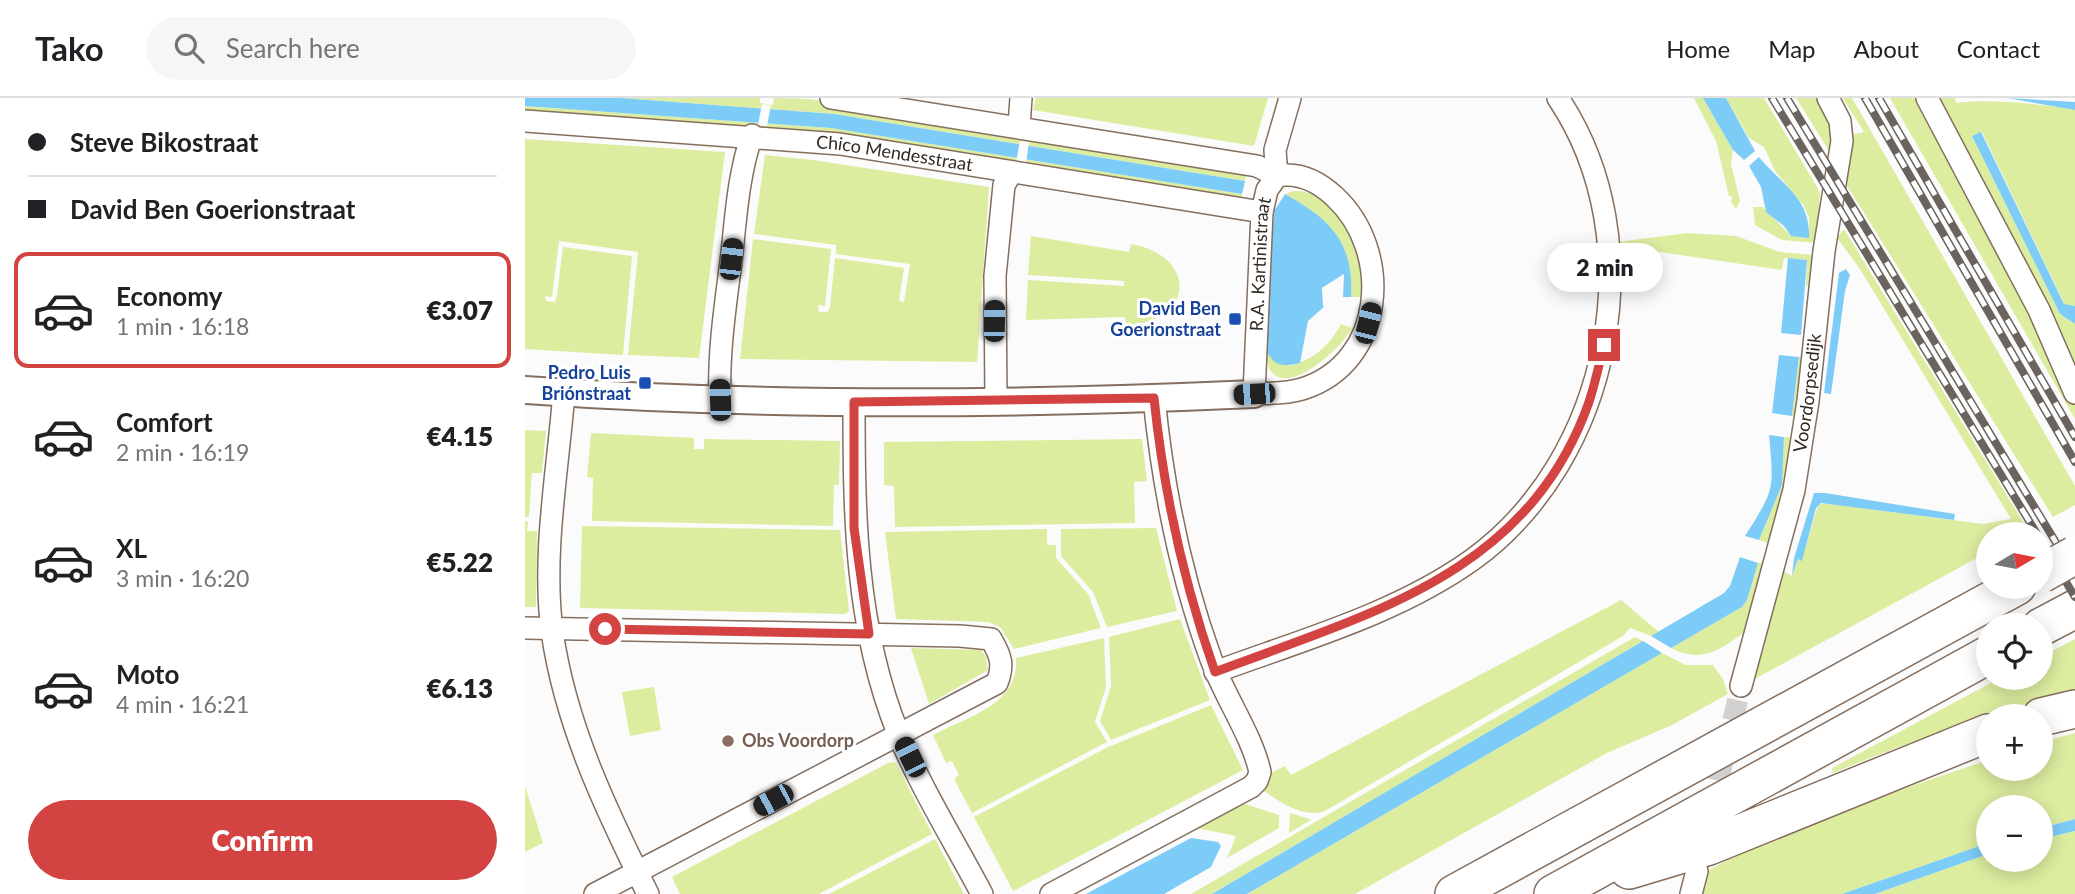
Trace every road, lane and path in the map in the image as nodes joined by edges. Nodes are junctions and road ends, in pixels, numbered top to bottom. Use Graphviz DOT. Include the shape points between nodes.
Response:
graph roads {
  1 [pos="831,98"];
  2 [pos="1021,98"];
  3 [pos="1290,98"];
  4 [pos="1558,98"];
  5 [pos="1828,98"];
  6 [pos="1927,98"];
  7 [pos="525,121"];
  8 [pos="1019,125"];
  9 [pos="752,135"];
  10 [pos="1011,172"];
  11 [pos="1277,176"];
  12 [pos="1262,212"];
  13 [pos="525,390"];
  14 [pos="564,393"];
  15 [pos="2075,393"];
  16 [pos="1254,394"];
  17 [pos="1154,398"];
  18 [pos="720,400"];
  19 [pos="854,402"];
  20 [pos="996,402"];
  21 [pos="2075,555"];
  22 [pos="2053,567"];
  23 [pos="1993,599"];
  24 [pos="2075,609"];
  25 [pos="2053,621"];
  26 [pos="525,628"];
  27 [pos="552,628"];
  28 [pos="869,634"];
  29 [pos="1976,662"];
  30 [pos="1215,672"];
  31 [pos="1741,686"];
  32 [pos="2075,709"];
  33 [pos="2053,714"];
  34 [pos="899,734"];
  35 [pos="1976,738"];
  36 [pos="636,871"];
  37 [pos="1697,871"];
  38 [pos="595,894"];
  39 [pos="647,894"];
  40 [pos="982,894"];
  41 [pos="1051,894"];
  42 [pos="1454,894"];
  43 [pos="1553,894"];
  44 [pos="1691,894"];
  1 -- 8 [label="street"];
  2 -- 8 [label="street"];
  3 -- 11 [label="street, R.A. Kartinistraat" via="1275,150"];
  4 -- 30 [label="street" via="1586,154 1609,237 1604,345 1588,403 1568,447 1525,509 1474,558 1441,580 1407,599"];
  5 -- 31 [label="street, Voordorpsedijk" via="1840,121 1842,141 1824,251 1808,401 1794,490"];
  6 -- 15 [label="street" via="2039,310"];
  7 -- 9 [label="street, Chico Mendesstraat"];
  8 -- 11 [label="street" via="1257,166"];
  9 -- 10 [label="street, Chico Mendesstraat" via="840,144"];
  9 -- 18 [label="street" via="745,154 731,259 719,363"];
  10 -- 12 [label="street, Chico Mendesstraat"];
  10 -- 20 [label="street" via="1004,185 995,276"];
  11 -- 12 [label="street, R.A. Kartinistraat" via="1267,190"];
  11 -- 16 [label="street" via="1312,181 1347,208 1367,243 1374,297 1368,323 1341,364 1303,389"];
  12 -- 16 [label="street, R.A. Kartinistraat"];
  13 -- 14 [label="street"];
  14 -- 18 [label="street"];
  14 -- 27 [label="street" via="550,580"];
  16 -- 17 [label="street"];
  17 -- 20 [label="street"];
  17 -- 30 [label="street" via="1171,525 1193,612"];
  18 -- 19 [label="street"];
  19 -- 20 [label="street"];
  19 -- 28 [label="street" via="854,528"];
  21 -- 22 [label="highway, bridge"];
  23 -- 42 [label="highway"];
  24 -- 25 [label="highway"];
  26 -- 27 [label="street"];
  27 -- 28 [label="street"];
  27 -- 36 [label="street" via="562,687 575,727"];
  28 -- 34 [label="street"];
  28 -- 34 [label="street" via="991,639 1001,657 997,683"];
  29 -- 43 [label="highway"];
  30 -- 41 [label="street" via="1258,762 1257,781"];
  32 -- 33 [label="highway"];
  34 -- 36 [label="street"];
  34 -- 40 [label="street"];
  35 -- 43 [label="highway" via="1709,846"];
  36 -- 38 [label="street"];
  36 -- 39 [label="street"];
  37 -- 44 [label="street"];
}
